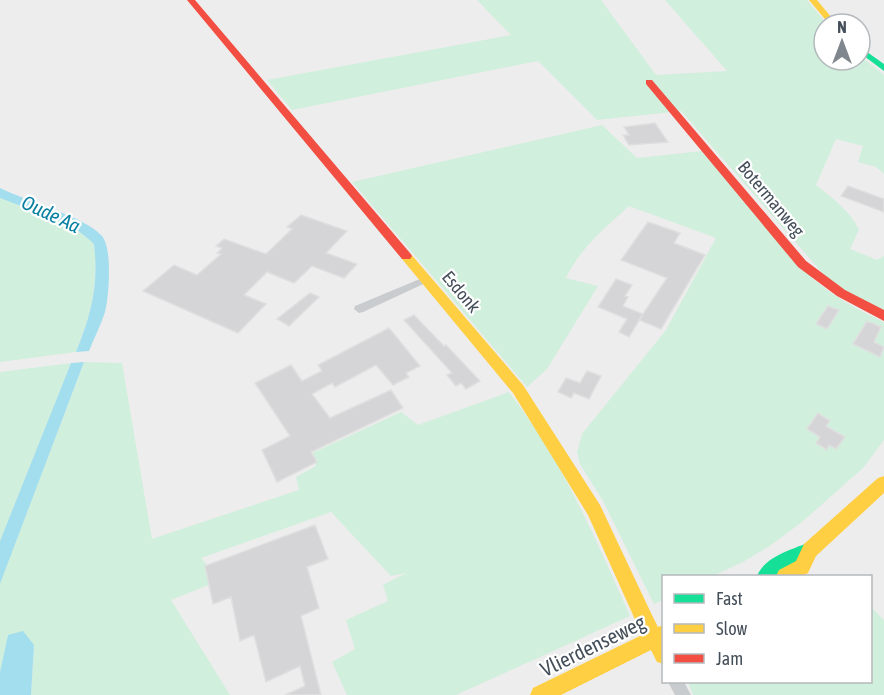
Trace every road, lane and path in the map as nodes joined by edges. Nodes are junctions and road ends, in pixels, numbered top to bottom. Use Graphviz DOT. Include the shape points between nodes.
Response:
graph roads {
  1 [pos="191,0"];
  2 [pos="813,0"];
  3 [pos="823,12"];
  4 [pos="872,58"];
  5 [pos="884,68"];
  6 [pos="649,82"];
  7 [pos="427,279"];
  8 [pos="358,309"];
  9 [pos="884,316"];
  10 [pos="884,483"];
  11 [pos="810,550"];
  12 [pos="767,575"];
  13 [pos="787,575"];
  14 [pos="659,637"];
  15 [pos="540,695"];
  1 -- 7 [label="street, Esdonk"];
  2 -- 3 [label="street"];
  4 -- 5 [label="street"];
  6 -- 9 [label="street, Botermanweg" via="802,264 849,300"];
  7 -- 8 [label="street"];
  7 -- 14 [label="street, Esdonk" via="518,389 594,510"];
  10 -- 11 [label="street"];
  11 -- 12 [label="street" via="790,556"];
  11 -- 13 [label="street" via="802,567"];
  14 -- 15 [label="street, Vlierdenseweg"];
}
